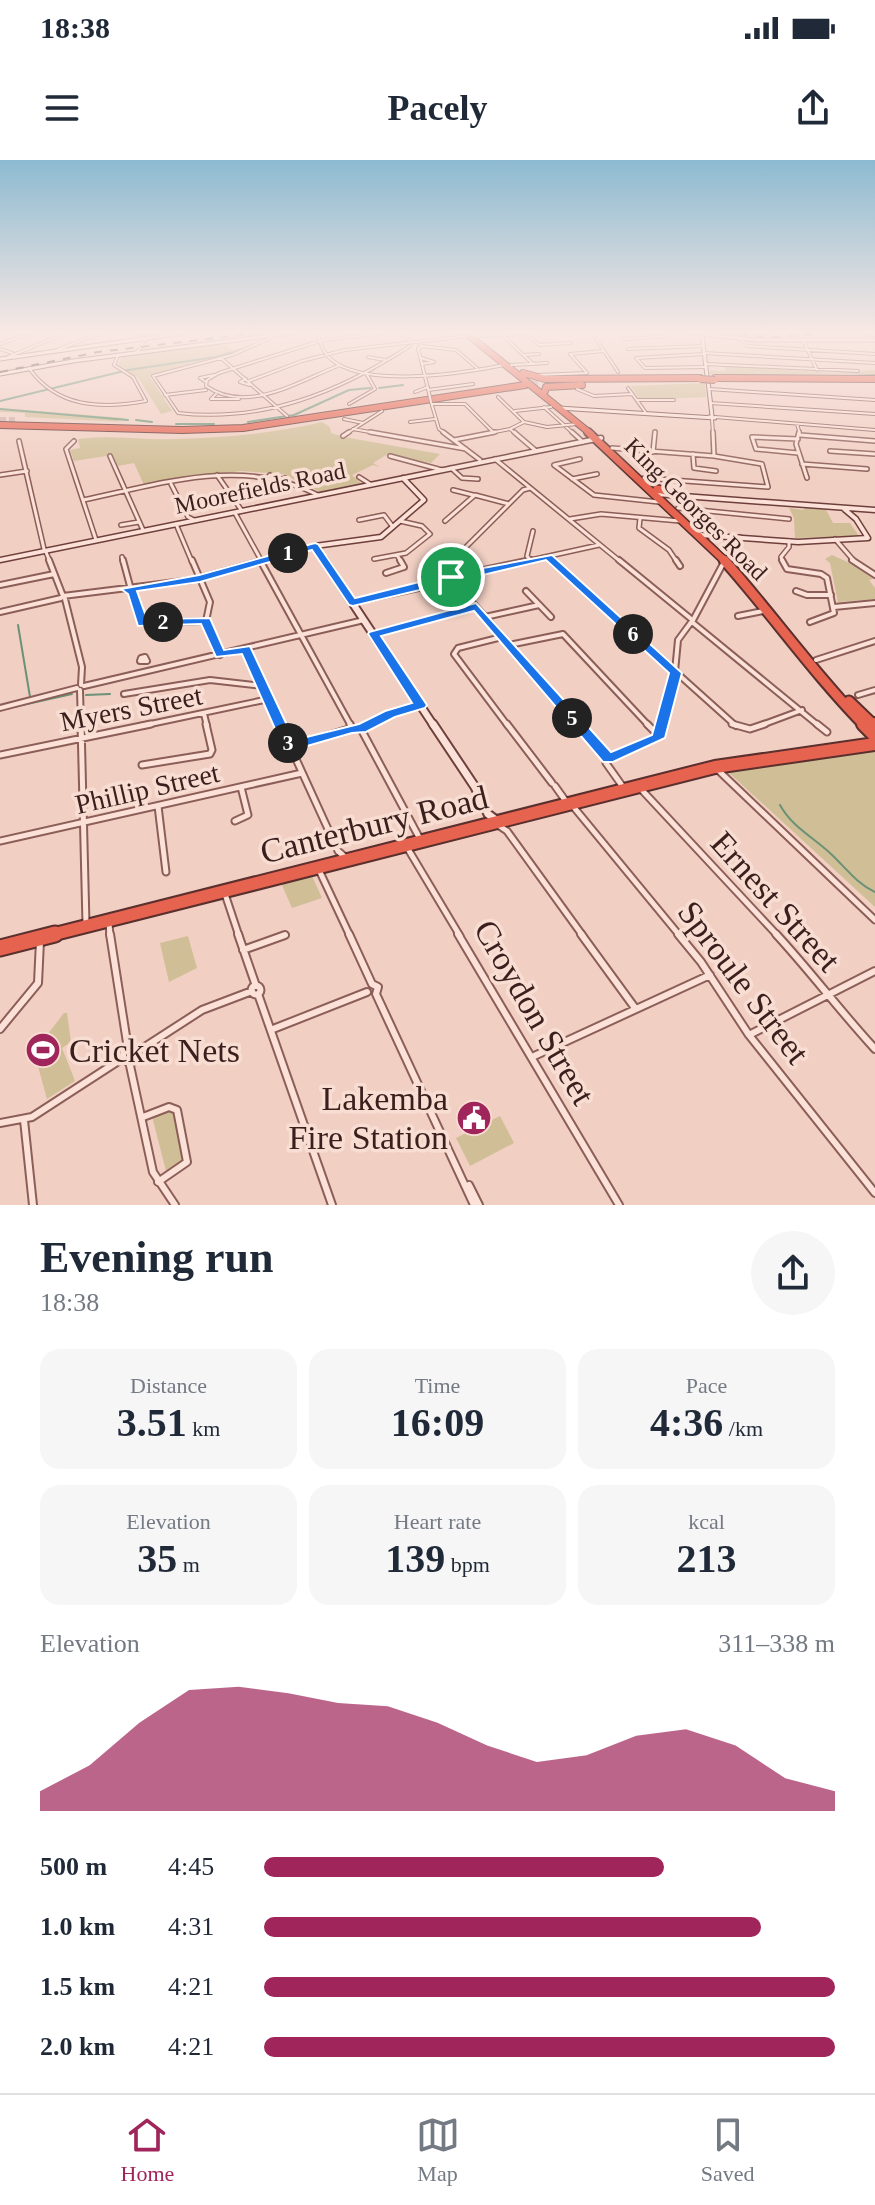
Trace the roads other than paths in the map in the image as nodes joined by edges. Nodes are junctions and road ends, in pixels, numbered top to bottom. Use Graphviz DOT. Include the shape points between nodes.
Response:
graph roads {
  1 [pos="37,382"];
  2 [pos="136,382"];
  3 [pos="157,382"];
  4 [pos="206,382"];
  5 [pos="249,382"];
  6 [pos="298,382"];
  7 [pos="343,382"];
  8 [pos="371,382"];
  9 [pos="426,382"];
  10 [pos="530,382"];
  11 [pos="530,382"];
  12 [pos="540,382"];
  13 [pos="544,382"];
  14 [pos="611,382"];
  15 [pos="650,382"];
  16 [pos="708,382"];
  17 [pos="473,384"];
  18 [pos="533,384"];
  19 [pos="421,387"];
  20 [pos="628,388"];
  21 [pos="208,389"];
  22 [pos="577,389"];
  23 [pos="709,389"];
  24 [pos="428,390"];
  25 [pos="517,390"];
  26 [pos="415,392"];
  27 [pos="216,394"];
  28 [pos="632,394"];
  29 [pos="165,395"];
  30 [pos="265,395"];
  31 [pos="244,397"];
  32 [pos="498,397"];
  33 [pos="637,400"];
  34 [pos="674,400"];
  35 [pos="875,400"];
  36 [pos="431,403"];
  37 [pos="710,403"];
  38 [pos="349,404"];
  39 [pos="544,407"];
  40 [pos="557,407"];
  41 [pos="281,409"];
  42 [pos="375,409"];
  43 [pos="515,411"];
  44 [pos="646,413"];
  45 [pos="875,414"];
  46 [pos="287,416"];
  47 [pos="320,416"];
  48 [pos="712,417"];
  49 [pos="344,419"];
  50 [pos="435,419"];
  51 [pos="15,420"];
  52 [pos="308,420"];
  53 [pos="410,422"];
  54 [pos="524,422"];
  55 [pos="0,423"];
  56 [pos="579,424"];
  57 [pos="797,424"];
  58 [pos="364,425"];
  59 [pos="565,426"];
  60 [pos="40,427"];
  61 [pos="353,429"];
  62 [pos="510,429"];
  63 [pos="875,430"];
  64 [pos="369,432"];
  65 [pos="655,432"];
  66 [pos="493,433"];
  67 [pos="343,436"];
  68 [pos="799,437"];
  69 [pos="454,440"];
  70 [pos="19,441"];
  71 [pos="74,441"];
  72 [pos="600,441"];
  73 [pos="875,441"];
  74 [pos="583,442"];
  75 [pos="459,444"];
  76 [pos="450,447"];
  77 [pos="466,449"];
  78 [pos="534,450"];
  79 [pos="616,450"];
  80 [pos="830,451"];
  81 [pos="653,452"];
  82 [pos="798,453"];
  83 [pos="693,454"];
  84 [pos="875,454"];
  85 [pos="110,456"];
  86 [pos="390,456"];
  87 [pos="714,456"];
  88 [pos="495,459"];
  89 [pos="580,459"];
  90 [pos="480,461"];
  91 [pos="802,464"];
  92 [pos="451,468"];
  93 [pos="867,469"];
  94 [pos="442,470"];
  95 [pos="27,471"];
  96 [pos="716,471"];
  97 [pos="597,474"];
  98 [pos="0,475"];
  99 [pos="217,475"];
  100 [pos="270,475"];
  101 [pos="359,477"];
  102 [pos="285,478"];
  103 [pos="403,478"];
  104 [pos="644,478"];
  105 [pos="807,478"];
  106 [pos="478,479"];
  107 [pos="572,479"];
  108 [pos="171,484"];
  109 [pos="370,484"];
  110 [pos="530,488"];
  111 [pos="453,490"];
  112 [pos="126,493"];
  113 [pos="680,494"];
  114 [pos="318,495"];
  115 [pos="475,495"];
  116 [pos="660,495"];
  117 [pos="83,500"];
  118 [pos="509,504"];
  119 [pos="678,508"];
  120 [pos="844,508"];
  121 [pos="864,508"];
  122 [pos="875,508"];
  123 [pos="242,511"];
  124 [pos="234,512"];
  125 [pos="854,517"];
  126 [pos="640,518"];
  127 [pos="187,519"];
  128 [pos="789,519"];
  129 [pos="359,520"];
  130 [pos="571,520"];
  131 [pos="400,521"];
  132 [pos="445,521"];
  133 [pos="139,522"];
  134 [pos="686,522"];
  135 [pos="176,524"];
  136 [pos="121,525"];
  137 [pos="393,527"];
  138 [pos="143,530"];
  139 [pos="533,531"];
  140 [pos="704,535"];
  141 [pos="729,537"];
  142 [pos="740,537"];
  143 [pos="835,539"];
  144 [pos="96,540"];
  145 [pos="789,541"];
  146 [pos="716,543"];
  147 [pos="599,545"];
  148 [pos="315,546"];
  149 [pos="45,550"];
  150 [pos="397,555"];
  151 [pos="122,557"];
  152 [pos="548,557"];
  153 [pos="374,559"];
  154 [pos="0,560"];
  155 [pos="262,561"];
  156 [pos="531,561"];
  157 [pos="727,563"];
  158 [pos="680,566"];
  159 [pos="386,573"];
  160 [pos="54,574"];
  161 [pos="875,575"];
  162 [pos="200,578"];
  163 [pos="453,579"];
  164 [pos="0,585"];
  165 [pos="131,588"];
  166 [pos="526,591"];
  167 [pos="796,591"];
  168 [pos="831,595"];
  169 [pos="64,598"];
  170 [pos="353,602"];
  171 [pos="875,603"];
  172 [pos="539,605"];
  173 [pos="476,607"];
  174 [pos="834,607"];
  175 [pos="769,610"];
  176 [pos="0,612"];
  177 [pos="738,616"];
  178 [pos="485,617"];
  179 [pos="551,617"];
  180 [pos="364,620"];
  181 [pos="692,620"];
  182 [pos="206,621"];
  183 [pos="810,622"];
  184 [pos="374,634"];
  185 [pos="303,636"];
  186 [pos="502,637"];
  187 [pos="875,641"];
  188 [pos="509,645"];
  189 [pos="246,649"];
  190 [pos="220,655"];
  191 [pos="816,660"];
  192 [pos="144,662"];
  193 [pos="147,671"];
  194 [pos="676,673"];
  195 [pos="263,686"];
  196 [pos="80,687"];
  197 [pos="875,690"];
  198 [pos="124,694"];
  199 [pos="858,695"];
  200 [pos="269,699"];
  201 [pos="421,705"];
  202 [pos="0,708"];
  203 [pos="802,710"];
  204 [pos="204,714"];
  205 [pos="648,723"];
  206 [pos="871,724"];
  207 [pos="662,726"];
  208 [pos="352,728"];
  209 [pos="361,729"];
  210 [pos="827,732"];
  211 [pos="659,736"];
  212 [pos="80,739"];
  213 [pos="870,742"];
  214 [pos="290,747"];
  215 [pos="210,753"];
  216 [pos="218,754"];
  217 [pos="0,755"];
  218 [pos="608,759"];
  219 [pos="142,765"];
  220 [pos="715,767"];
  221 [pos="302,773"];
  222 [pos="639,786"];
  223 [pos="241,787"];
  224 [pos="625,789"];
  225 [pos="569,804"];
  226 [pos="158,806"];
  227 [pos="235,821"];
  228 [pos="497,822"];
  229 [pos="83,823"];
  230 [pos="0,841"];
  231 [pos="421,841"];
  232 [pos="406,845"];
  233 [pos="341,858"];
  234 [pos="318,867"];
  235 [pos="166,872"];
  236 [pos="224,892"];
  237 [pos="875,920"];
  238 [pos="109,921"];
  239 [pos="86,926"];
  240 [pos="285,935"];
  241 [pos="40,938"];
  242 [pos="0,948"];
  243 [pos="243,950"];
  244 [pos="875,971"];
  245 [pos="710,975"];
  246 [pos="372,984"];
  247 [pos="255,990"];
  248 [pos="367,992"];
  249 [pos="376,994"];
  250 [pos="828,995"];
  251 [pos="635,1008"];
  252 [pos="0,1029"];
  253 [pos="272,1029"];
  254 [pos="749,1035"];
  255 [pos="128,1049"];
  256 [pos="875,1049"];
  257 [pos="137,1052"];
  258 [pos="532,1057"];
  259 [pos="126,1060"];
  260 [pos="142,1117"];
  261 [pos="24,1120"];
  262 [pos="0,1123"];
  263 [pos="158,1182"];
  264 [pos="875,1193"];
  265 [pos="33,1205"];
  266 [pos="175,1205"];
  267 [pos="332,1205"];
  268 [pos="477,1205"];
  269 [pos="619,1205"];
  1 -- 2 [label="street" via="75,403 121,406 146,401"];
  3 -- 29 [label="street"];
  4 -- 21 [label="street"];
  5 -- 30 [label="street"];
  6 -- 30 [label="street"];
  7 -- 41 [label="street"];
  8 -- 38 [label="street" via="375,389"];
  9 -- 19 [label="street"];
  9 -- 24 [label="street"];
  10 -- 18 [label="highway"];
  11 -- 18 [label="highway, King Georges Road"];
  12 -- 18 [label="highway"];
  13 -- 18 [label="street"];
  14 -- 18 [label="highway"];
  15 -- 18 [label="highway"];
  16 -- 23 [label="street"];
  17 -- 24 [label="street"];
  18 -- 25 [label="highway"];
  18 -- 40 [label="highway, King Georges Road"];
  18 -- 40 [label="highway, King Georges Road"];
  18 -- 42 [label="highway"];
  18 -- 42 [label="highway" via="499,383"];
  19 -- 24 [label="street"];
  19 -- 26 [label="street"];
  20 -- 28 [label="street"];
  21 -- 27 [label="street"];
  21 -- 29 [label="street"];
  22 -- 28 [label="street" via="594,396"];
  23 -- 35 [label="street"];
  23 -- 37 [label="street"];
  24 -- 36 [label="street, bridge"];
  25 -- 40 [label="highway" via="533,391"];
  25 -- 42 [label="highway"];
  27 -- 31 [label="street"];
  27 -- 31 [label="street" via="211,399"];
  28 -- 33 [label="street"];
  29 -- 41 [label="street" via="181,414 237,416"];
  30 -- 31 [label="street"];
  30 -- 41 [label="street"];
  32 -- 43 [label="street"];
  33 -- 34 [label="street"];
  33 -- 44 [label="street"];
  36 -- 50 [label="street"];
  36 -- 66 [label="street" via="464,404"];
  37 -- 45 [label="street"];
  37 -- 48 [label="street"];
  39 -- 40 [label="street"];
  39 -- 43 [label="street"];
  39 -- 59 [label="street"];
  40 -- 44 [label="street"];
  40 -- 56 [label="highway, King Georges Road"];
  40 -- 72 [label="highway, King Georges Road"];
  41 -- 46 [label="street"];
  42 -- 47 [label="highway"];
  42 -- 52 [label="highway"];
  42 -- 58 [label="street"];
  43 -- 54 [label="street"];
  44 -- 48 [label="street"];
  47 -- 51 [label="highway" via="200,428"];
  47 -- 55 [label="highway" via="200,429"];
  48 -- 57 [label="street"];
  48 -- 87 [label="street"];
  49 -- 58 [label="street"];
  50 -- 53 [label="street"];
  50 -- 69 [label="street"];
  52 -- 55 [label="highway" via="179,435"];
  52 -- 60 [label="highway" via="195,433"];
  54 -- 59 [label="street"];
  54 -- 62 [label="street"];
  56 -- 59 [label="street"];
  56 -- 72 [label="highway, King Georges Road"];
  57 -- 63 [label="street"];
  57 -- 68 [label="street"];
  58 -- 61 [label="street"];
  58 -- 64 [label="street"];
  59 -- 74 [label="street"];
  61 -- 64 [label="street"];
  61 -- 67 [label="street"];
  62 -- 66 [label="street"];
  62 -- 78 [label="street"];
  64 -- 76 [label="street"];
  65 -- 81 [label="street"];
  66 -- 69 [label="street"];
  68 -- 73 [label="street"];
  68 -- 82 [label="street"];
  68 -- 82 [label="street" via="752,437 756,449"];
  69 -- 75 [label="street"];
  70 -- 95 [label="street"];
  71 -- 117 [label="street" via="66,449"];
  72 -- 74 [label="street, Moorefields Road"];
  72 -- 79 [label="highway, King Georges Road"];
  72 -- 116 [label="highway, King Georges Road"];
  74 -- 78 [label="street, Moorefields Road"];
  75 -- 76 [label="street"];
  75 -- 77 [label="street"];
  76 -- 77 [label="street"];
  77 -- 90 [label="street"];
  78 -- 88 [label="street, Moorefields Road"];
  79 -- 81 [label="street"];
  79 -- 104 [label="highway, King Georges Road"];
  80 -- 84 [label="street"];
  81 -- 83 [label="street"];
  82 -- 91 [label="street"];
  83 -- 87 [label="street"];
  83 -- 96 [label="street" via="694,468"];
  85 -- 112 [label="street"];
  86 -- 94 [label="street"];
  87 -- 104 [label="street" via="765,465 768,487"];
  88 -- 90 [label="street, Moorefields Road"];
  88 -- 110 [label="street"];
  89 -- 107 [label="street" via="554,465"];
  90 -- 92 [label="street, Moorefields Road"];
  91 -- 93 [label="street"];
  91 -- 105 [label="street"];
  92 -- 94 [label="street, Moorefields Road"];
  92 -- 106 [label="street" via="462,478"];
  94 -- 103 [label="street, Moorefields Road"];
  95 -- 98 [label="street"];
  95 -- 149 [label="street"];
  97 -- 107 [label="street"];
  99 -- 100 [label="street"];
  99 -- 108 [label="street"];
  99 -- 123 [label="street"];
  100 -- 102 [label="street"];
  100 -- 102 [label="street" via="265,480 269,483"];
  101 -- 109 [label="street"];
  102 -- 114 [label="street"];
  103 -- 109 [label="street, Moorefields Road"];
  103 -- 131 [label="street" via="424,500"];
  104 -- 116 [label="highway, King Georges Road"];
  107 -- 116 [label="street" via="596,496"];
  108 -- 112 [label="street"];
  108 -- 127 [label="street"];
  109 -- 114 [label="street, Moorefields Road"];
  110 -- 118 [label="street"];
  110 -- 130 [label="street"];
  111 -- 115 [label="street"];
  112 -- 117 [label="street"];
  112 -- 133 [label="street"];
  113 -- 116 [label="highway"];
  113 -- 120 [label="street"];
  114 -- 123 [label="street, Moorefields Road"];
  115 -- 118 [label="street"];
  115 -- 132 [label="street"];
  116 -- 119 [label="highway, King Georges Road"];
  116 -- 134 [label="highway, King Georges Road"];
  117 -- 144 [label="street"];
  118 -- 163 [label="street" via="447,566"];
  119 -- 128 [label="street"];
  119 -- 140 [label="highway, King Georges Road"];
  120 -- 121 [label="street"];
  120 -- 125 [label="street"];
  121 -- 122 [label="street"];
  121 -- 125 [label="street"];
  123 -- 124 [label="street, Moorefields Road"];
  124 -- 127 [label="street, Moorefields Road"];
  124 -- 155 [label="street"];
  125 -- 143 [label="street" via="868,538"];
  126 -- 130 [label="street" via="601,514"];
  126 -- 134 [label="street"];
  126 -- 158 [label="street" via="639,528 669,550"];
  127 -- 135 [label="street, Moorefields Road"];
  129 -- 137 [label="street" via="384,515"];
  130 -- 147 [label="street"];
  131 -- 137 [label="street"];
  131 -- 150 [label="street" via="422,526 430,534 411,551"];
  133 -- 136 [label="street"];
  133 -- 138 [label="street"];
  134 -- 140 [label="highway, King Georges Road"];
  135 -- 138 [label="street, Moorefields Road"];
  135 -- 162 [label="street"];
  137 -- 148 [label="street" via="378,537"];
  138 -- 144 [label="street, Moorefields Road"];
  139 -- 156 [label="street" via="527,556"];
  140 -- 141 [label="street"];
  140 -- 146 [label="highway, King Georges Road"];
  140 -- 157 [label="highway, King Georges Road"];
  141 -- 142 [label="street"];
  141 -- 146 [label="street"];
  142 -- 145 [label="street"];
  142 -- 157 [label="street"];
  143 -- 145 [label="street"];
  143 -- 161 [label="street" via="848,557"];
  144 -- 149 [label="street, Moorefields Road"];
  145 -- 168 [label="street" via="781,557 787,569 825,576"];
  146 -- 157 [label="highway, King Georges Road"];
  147 -- 152 [label="street"];
  147 -- 181 [label="street"];
  148 -- 155 [label="street"];
  148 -- 170 [label="street"];
  149 -- 154 [label="street, Moorefields Road"];
  149 -- 160 [label="street"];
  150 -- 153 [label="street"];
  150 -- 159 [label="street" via="404,568"];
  151 -- 165 [label="street"];
  152 -- 156 [label="street"];
  152 -- 194 [label="street"];
  155 -- 162 [label="street"];
  155 -- 185 [label="street"];
  156 -- 163 [label="street"];
  157 -- 175 [label="highway, King Georges Road"];
  157 -- 181 [label="street"];
  157 -- 191 [label="highway, King Georges Road"];
  160 -- 164 [label="street"];
  160 -- 169 [label="street"];
  162 -- 165 [label="street"];
  162 -- 182 [label="street" via="211,605"];
  163 -- 170 [label="street"];
  163 -- 173 [label="street"];
  165 -- 169 [label="street"];
  165 -- 182 [label="street" via="142,623"];
  166 -- 172 [label="street"];
  167 -- 168 [label="street"];
  168 -- 174 [label="street"];
  169 -- 176 [label="street"];
  169 -- 196 [label="street" via="82,667"];
  170 -- 180 [label="street"];
  171 -- 174 [label="street"];
  172 -- 178 [label="street"];
  172 -- 179 [label="street"];
  173 -- 178 [label="street"];
  173 -- 184 [label="street"];
  174 -- 183 [label="street" via="833,616"];
  175 -- 177 [label="street"];
  175 -- 206 [label="highway, King Georges Road" via="834,694"];
  178 -- 186 [label="street"];
  180 -- 184 [label="street"];
  180 -- 185 [label="street"];
  181 -- 194 [label="street" via="678,640"];
  181 -- 203 [label="street"];
  182 -- 190 [label="street"];
  184 -- 201 [label="street"];
  185 -- 189 [label="street"];
  185 -- 208 [label="street"];
  186 -- 188 [label="street"];
  186 -- 225 [label="street, Sproule Street" via="458,648 454,654"];
  187 -- 191 [label="street"];
  188 -- 205 [label="street" via="563,634"];
  188 -- 218 [label="street"];
  189 -- 190 [label="street"];
  189 -- 195 [label="street"];
  190 -- 193 [label="street"];
  191 -- 206 [label="highway, King Georges Road"];
  192 -- 193 [label="street"];
  193 -- 196 [label="street"];
  194 -- 203 [label="street" via="742,728"];
  194 -- 207 [label="street"];
  195 -- 198 [label="street" via="210,680"];
  195 -- 200 [label="street"];
  196 -- 202 [label="street"];
  196 -- 212 [label="street"];
  197 -- 199 [label="street"];
  200 -- 204 [label="street, Myers Street"];
  200 -- 214 [label="street"];
  201 -- 209 [label="street"];
  201 -- 228 [label="street"];
  203 -- 210 [label="street"];
  204 -- 212 [label="street, Myers Street"];
  204 -- 215 [label="street"];
  205 -- 207 [label="street"];
  205 -- 211 [label="street"];
  206 -- 213 [label="highway, King Georges Road"];
  206 -- 213 [label="highway" via="866,733"];
  207 -- 211 [label="street"];
  208 -- 209 [label="street"];
  208 -- 214 [label="street"];
  209 -- 231 [label="street"];
  211 -- 218 [label="street"];
  212 -- 217 [label="street, Myers Street"];
  212 -- 229 [label="street"];
  213 -- 220 [label="highway, Canterbury Road"];
  214 -- 221 [label="street"];
  215 -- 216 [label="street"];
  215 -- 219 [label="street"];
  218 -- 224 [label="street" via="606,767"];
  220 -- 222 [label="highway, Canterbury Road"];
  220 -- 237 [label="street"];
  221 -- 223 [label="street, Phillip Street"];
  221 -- 233 [label="street"];
  222 -- 224 [label="highway, Canterbury Road"];
  222 -- 250 [label="street, Ernest Street"];
  223 -- 226 [label="street, Phillip Street"];
  223 -- 227 [label="street" via="248,815"];
  224 -- 225 [label="highway, Canterbury Road"];
  225 -- 228 [label="highway, Canterbury Road"];
  225 -- 245 [label="street, Sproule Street"];
  226 -- 229 [label="street, Phillip Street"];
  226 -- 235 [label="street"];
  228 -- 231 [label="highway, Canterbury Road"];
  228 -- 251 [label="street"];
  229 -- 230 [label="street, Phillip Street"];
  229 -- 239 [label="street"];
  231 -- 232 [label="highway, Canterbury Road"];
  232 -- 233 [label="highway, Canterbury Road"];
  232 -- 258 [label="street, Croydon Street"];
  233 -- 234 [label="highway, Canterbury Road"];
  234 -- 236 [label="highway, Canterbury Road"];
  234 -- 246 [label="street"];
  236 -- 238 [label="highway, Canterbury Road"];
  236 -- 243 [label="street"];
  238 -- 239 [label="highway, Canterbury Road"];
  238 -- 255 [label="street"];
  239 -- 241 [label="highway, Canterbury Road"];
  240 -- 243 [label="street"];
  241 -- 242 [label="highway, Canterbury Road"];
  241 -- 252 [label="street" via="38,983"];
  243 -- 247 [label="street"];
  244 -- 250 [label="street"];
  245 -- 251 [label="street"];
  245 -- 254 [label="street, Sproule Street"];
  246 -- 248 [label="street"];
  246 -- 249 [label="street" via="378,987"];
  247 -- 253 [label="street"];
  247 -- 257 [label="street" via="202,1010"];
  248 -- 249 [label="street"];
  248 -- 253 [label="street"];
  249 -- 268 [label="street"];
  250 -- 254 [label="street"];
  250 -- 256 [label="street, Ernest Street"];
  251 -- 258 [label="street"];
  253 -- 267 [label="street"];
  254 -- 264 [label="street, Sproule Street"];
  255 -- 257 [label="street"];
  255 -- 259 [label="street"];
  257 -- 259 [label="street"];
  258 -- 269 [label="street, Croydon Street"];
  259 -- 260 [label="street"];
  259 -- 261 [label="street"];
  260 -- 263 [label="street"];
  260 -- 263 [label="street" via="169,1107 177,1110 187,1162"];
  261 -- 262 [label="street"];
  261 -- 265 [label="street"];
  263 -- 266 [label="street"];
}
